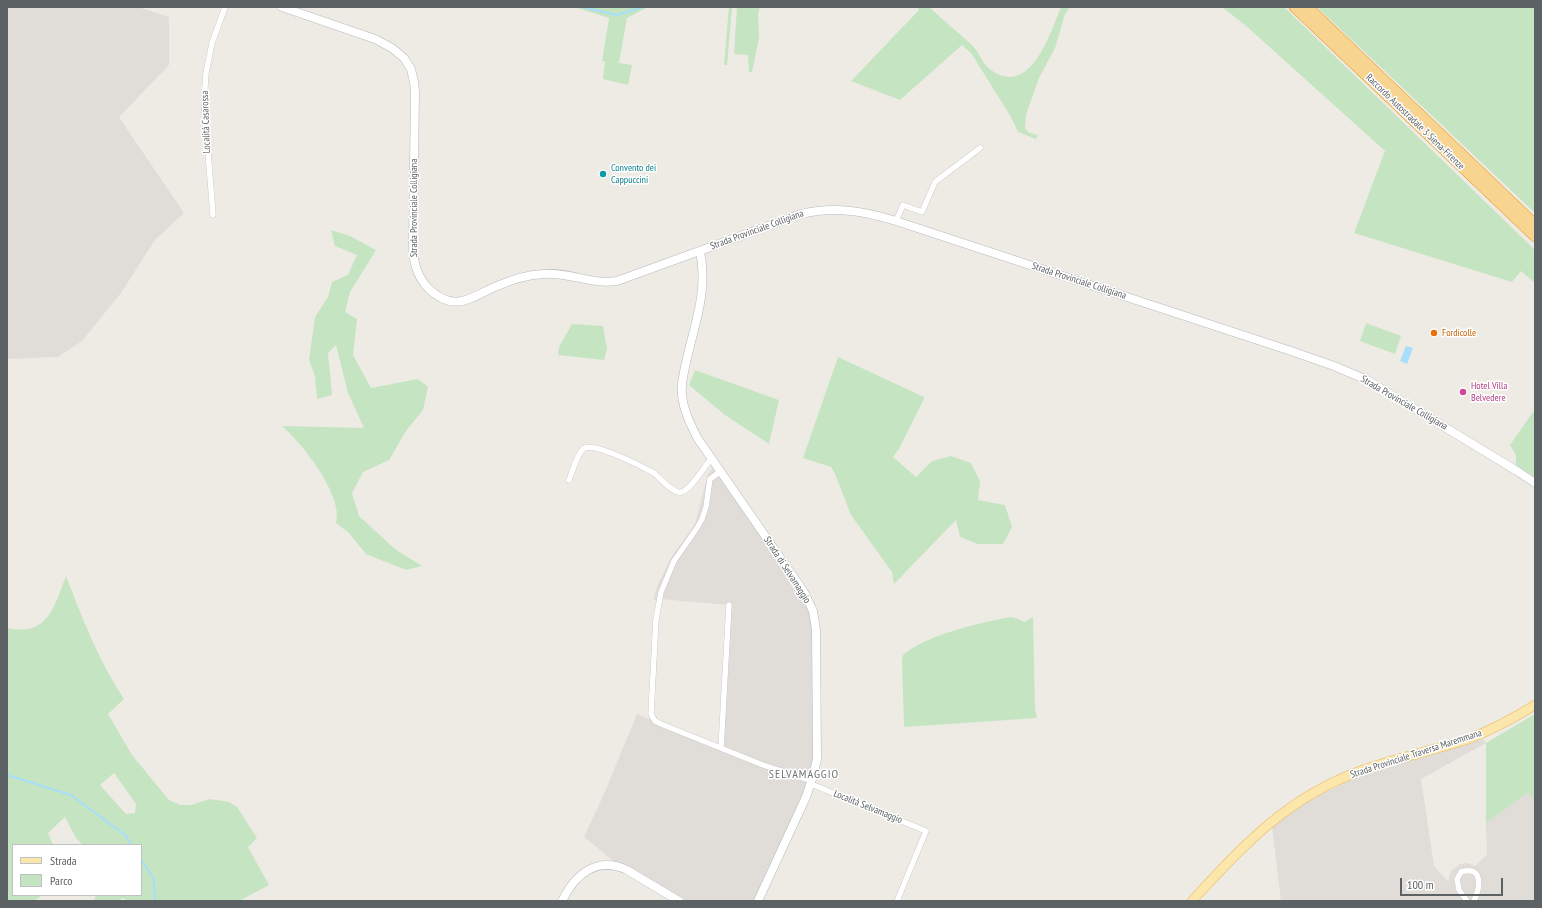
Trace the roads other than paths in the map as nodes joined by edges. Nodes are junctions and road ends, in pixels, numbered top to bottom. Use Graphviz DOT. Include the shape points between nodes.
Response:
graph roads {
  1 [pos="225,7"];
  2 [pos="282,7"];
  3 [pos="1295,7"];
  4 [pos="1307,7"];
  5 [pos="980,148"];
  6 [pos="213,215"];
  7 [pos="896,220"];
  8 [pos="1535,225"];
  9 [pos="1535,236"];
  10 [pos="700,251"];
  11 [pos="712,458"];
  12 [pos="720,471"];
  13 [pos="569,480"];
  14 [pos="1535,483"];
  15 [pos="729,605"];
  16 [pos="1535,704"];
  17 [pos="721,748"];
  18 [pos="811,782"];
  19 [pos="562,901"];
  20 [pos="679,901"];
  21 [pos="758,901"];
  22 [pos="897,901"];
  23 [pos="1192,901"];
  24 [pos="1467,901"];
  25 [pos="1474,901"];
  1 -- 6 [label="street, Località Casarossa" via="212,43 204,102"];
  2 -- 10 [label="main road, Strada Provinciale Colligiana" via="381,41 396,50 409,66 414,78 415,92 413,255 419,276 438,296 451,301 466,301 501,284 540,274 558,273 613,282"];
  3 -- 9 [label="highway, Raccordo Autostradale 3 Siena-Firenze"];
  4 -- 8 [label="highway, Raccordo Autostradale 3 Siena-Firenze"];
  5 -- 7 [label="street" via="936,182 922,212 903,206"];
  7 -- 10 [label="main road, Strada Provinciale Colligiana" via="849,210 813,211 790,217"];
  7 -- 14 [label="main road, Strada Provinciale Colligiana" via="1348,371 1382,388"];
  10 -- 11 [label="main road, Strada di Selvamaggio" via="701,298 683,375 682,390 691,425"];
  11 -- 12 [label="main road, Strada di Selvamaggio"];
  11 -- 13 [label="street" via="692,483 680,493 655,474 602,450 588,447 580,452"];
  12 -- 17 [label="street, Località Selvamaggio" via="710,480 702,519 674,561 661,592 656,619 651,712 655,720 661,724"];
  12 -- 18 [label="main road, Strada di Selvamaggio" via="804,592 814,615 818,740 817,759"];
  15 -- 17 [label="street"];
  16 -- 23 [label="main road, Strada Provinciale Traversa Maremmana" via="1481,734 1360,771 1314,792 1291,806 1260,831"];
  17 -- 18 [label="street, Località Selvamaggio"];
  18 -- 21 [label="main road, Strada di Selvamaggio"];
  18 -- 22 [label="street, Località Selvamaggio" via="926,831"];
  19 -- 20 [label="main road" via="571,884 581,874 605,865 628,870"];
  24 -- 25 [label="street" via="1459,890 1457,879 1461,872 1471,871 1479,880"];
}
